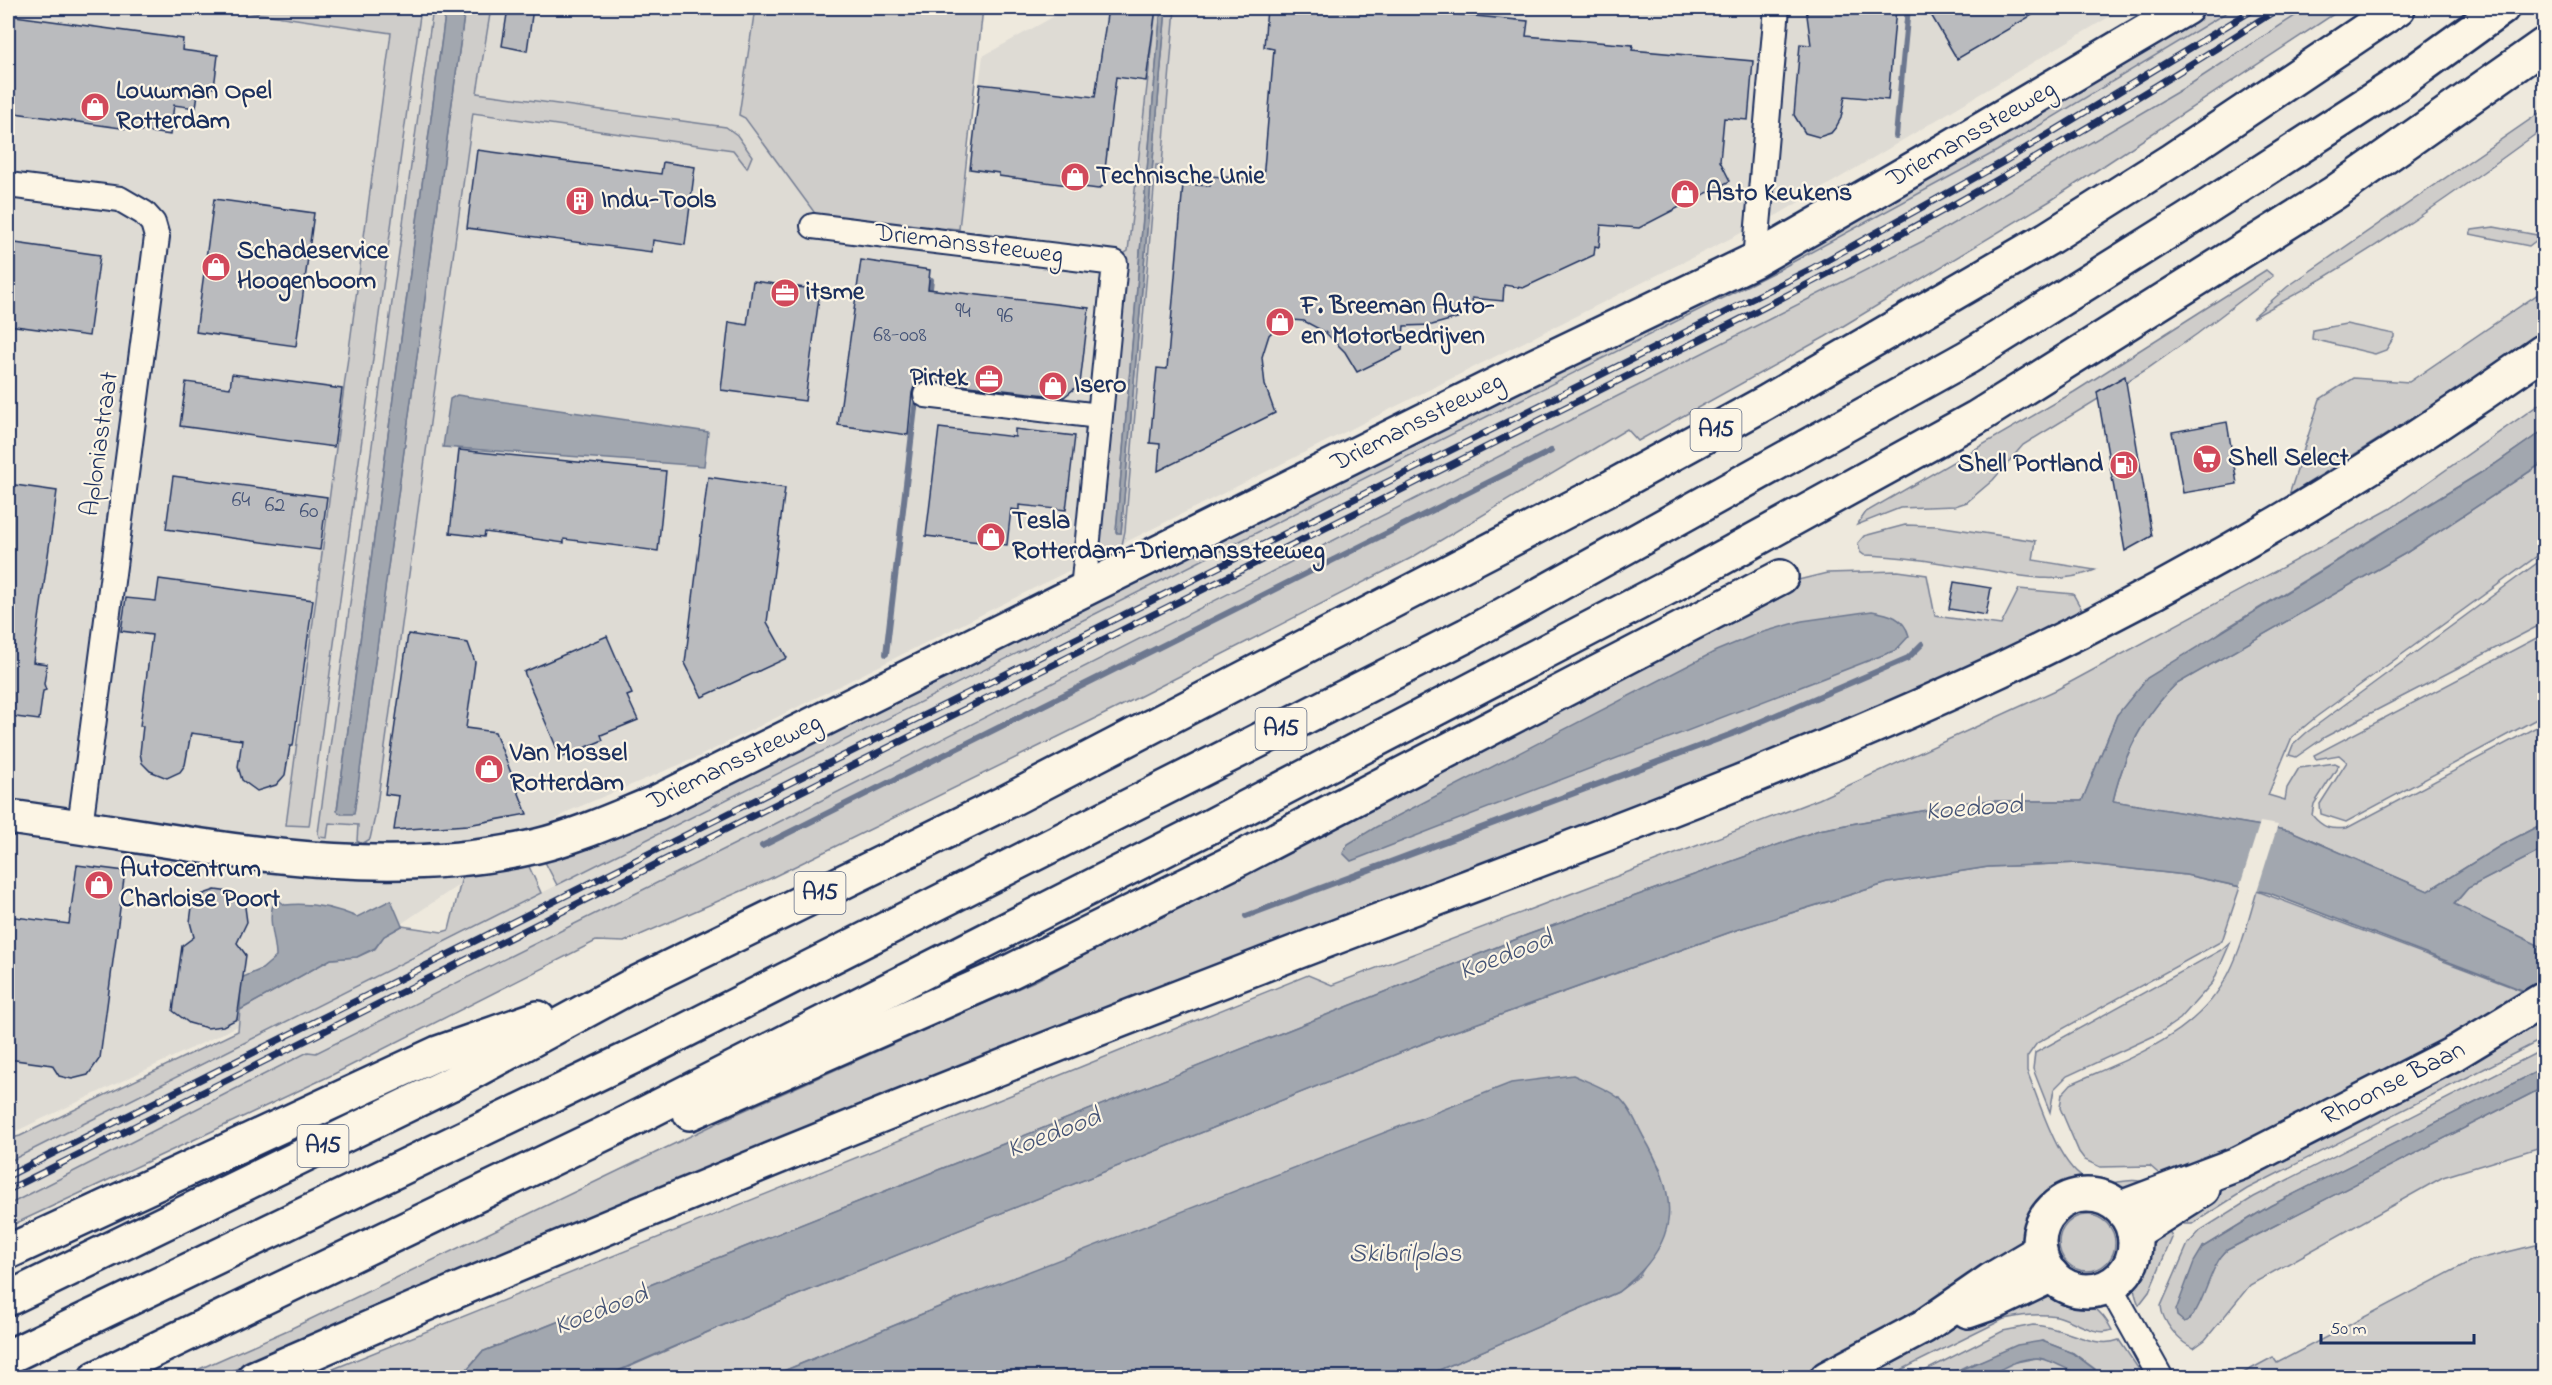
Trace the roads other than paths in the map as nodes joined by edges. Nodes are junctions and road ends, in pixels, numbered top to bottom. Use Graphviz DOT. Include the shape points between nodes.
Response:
graph roads {
  1 [pos="1778,8"];
  2 [pos="2186,8"];
  3 [pos="2398,8"];
  4 [pos="2502,8"];
  5 [pos="2544,45"];
  6 [pos="8,185"];
  7 [pos="813,226"];
  8 [pos="1755,260"];
  9 [pos="2544,351"];
  10 [pos="926,395"];
  11 [pos="1099,416"];
  12 [pos="1781,577"];
  13 [pos="1083,590"];
  14 [pos="8,817"];
  15 [pos="80,826"];
  16 [pos="635,984"];
  17 [pos="2533,1006"];
  18 [pos="618,1127"];
  19 [pos="2127,1220"];
  20 [pos="8,1252"];
  21 [pos="2046,1263"];
  22 [pos="2109,1285"];
  23 [pos="8,1299"];
  24 [pos="8,1357"];
  25 [pos="96,1377"];
  26 [pos="254,1377"];
  27 [pos="1827,1377"];
  28 [pos="2161,1377"];
  1 -- 8 [label="street"];
  2 -- 8 [label="main road, Driemanssteeweg"];
  3 -- 16 [label="main road, A15" via="2066,227 1765,403 1589,499 1006,802"];
  4 -- 24 [label="main road, A15" via="2397,84 1968,357 1467,634 660,1043"];
  5 -- 18 [label="main road, A15" via="2324,199 1976,418 1671,586 1207,828"];
  6 -- 15 [label="street, Aploniastraat" via="120,199 144,213 153,223 157,237"];
  7 -- 11 [label="street, Driemanssteeweg" via="1115,264"];
  8 -- 13 [label="main road, Driemanssteeweg"];
  9 -- 26 [label="main road" via="2311,504 2159,590 1989,674 1733,786 1154,1006 747,1168"];
  10 -- 11 [label="street"];
  11 -- 13 [label="street, Driemanssteeweg"];
  12 -- 18 [label="main road, A15" via="1239,859 997,978 676,1119"];
  13 -- 15 [label="main road, Driemanssteeweg" via="657,802 535,846 475,857 409,862 311,861"];
  14 -- 15 [label="main road, Driemanssteeweg"];
  16 -- 20 [label="main road, A15" via="438,1053"];
  16 -- 23 [label="main road, A15" via="450,1084"];
  17 -- 19 [label="main road, Rhoonse Baan" via="2421,1072 2240,1163 2172,1211"];
  18 -- 25 [label="main road, A15"];
  19 -- 21 [label="main road" via="2108,1200 2094,1195 2064,1201 2044,1222 2040,1236"];
  19 -- 22 [label="main road" via="2135,1248 2122,1276"];
  21 -- 22 [label="main road" via="2061,1283 2079,1290"];
  21 -- 27 [label="main road" via="2000,1300 1923,1327"];
  22 -- 28 [label="street"];
}
